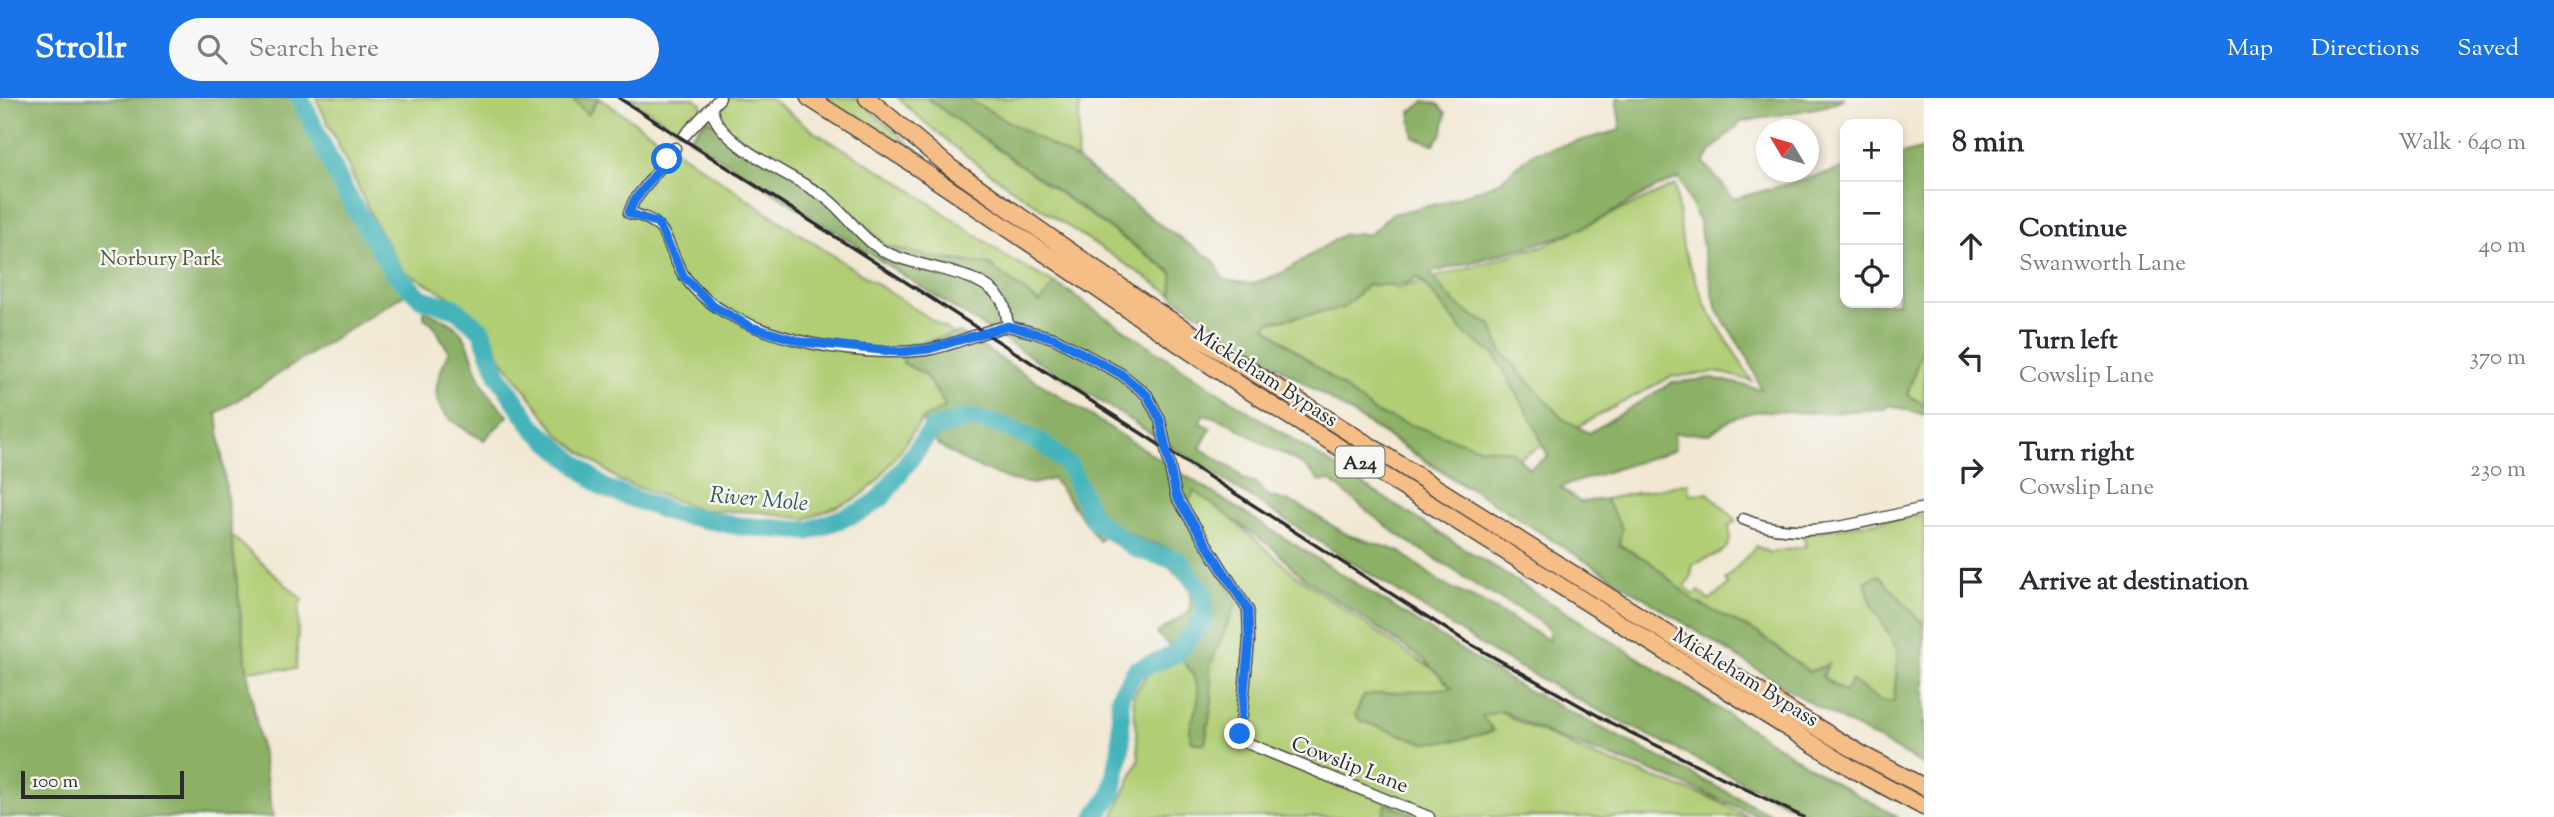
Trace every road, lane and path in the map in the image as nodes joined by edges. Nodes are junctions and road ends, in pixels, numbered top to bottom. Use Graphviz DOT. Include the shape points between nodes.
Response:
graph roads {
  1 [pos="720,98"];
  2 [pos="809,98"];
  3 [pos="867,98"];
  4 [pos="712,109"];
  5 [pos="685,135"];
  6 [pos="675,148"];
  7 [pos="1008,326"];
  8 [pos="1924,508"];
  9 [pos="1743,519"];
  10 [pos="1924,787"];
  11 [pos="1924,807"];
  12 [pos="1429,817"];
  1 -- 4 [label="street"];
  2 -- 11 [label="highway, Mickleham Bypass / A24" via="1279,410 1836,758"];
  3 -- 10 [label="highway, Mickleham Bypass / A24" via="983,192 1160,314 1800,717"];
  4 -- 5 [label="street"];
  4 -- 7 [label="street" via="713,118 732,139 829,201 881,250 989,287 1004,304"];
  6 -- 7 [label="street" via="629,213 658,223 684,277 713,306 751,327 802,342 901,352 929,349"];
  7 -- 12 [label="street, Cowslip Lane" via="1054,338 1121,374 1147,395 1160,420 1176,496 1248,610 1242,741"];
  8 -- 9 [label="street" via="1816,530 1766,529"];
}
